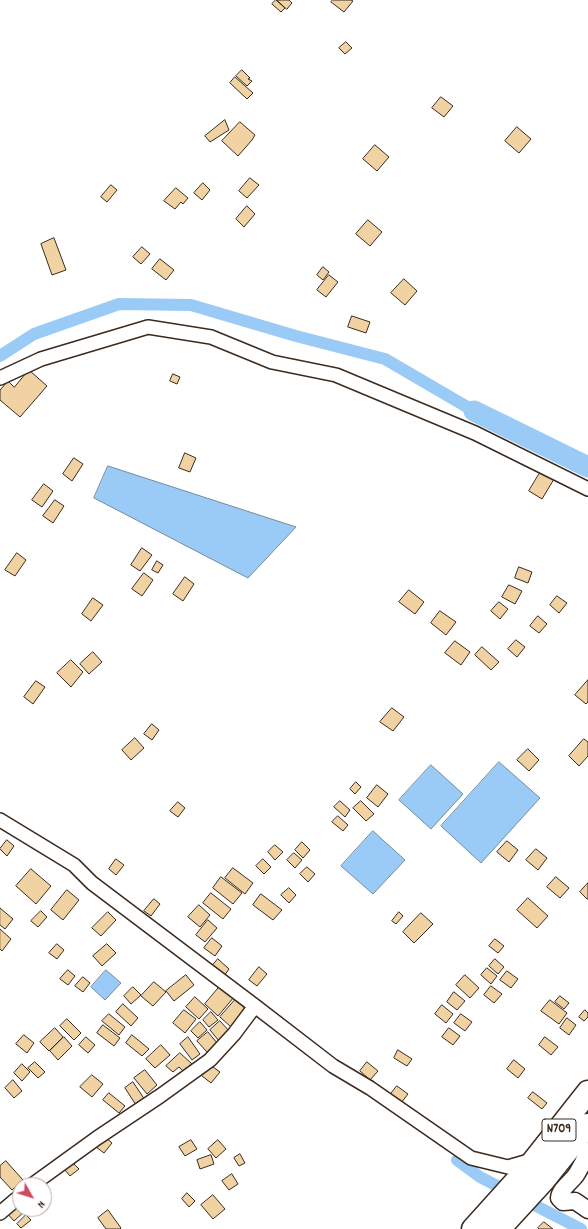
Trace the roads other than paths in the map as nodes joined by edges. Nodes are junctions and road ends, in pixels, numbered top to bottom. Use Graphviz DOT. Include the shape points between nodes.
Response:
graph roads {
  1 [pos="0,378"];
  2 [pos="588,489"];
  3 [pos="0,820"];
  4 [pos="255,1006"];
  5 [pos="588,1092"];
  6 [pos="588,1125"];
  7 [pos="588,1151"];
  8 [pos="536,1169"];
  9 [pos="43,1177"];
  10 [pos="12,1203"];
  11 [pos="588,1210"];
  12 [pos="0,1214"];
  13 [pos="501,1227"];
  14 [pos="473,1229"];
  1 -- 2 [label="street" via="41,359 148,327 211,337 272,362 336,375 475,433"];
  3 -- 4 [label="street" via="74,865 92,882"];
  4 -- 8 [label="street" via="333,1066 370,1088 471,1158 508,1167"];
  4 -- 9 [label="street" via="210,1060"];
  5 -- 8 [label="highway, N709"];
  6 -- 8 [label="highway, N709"];
  7 -- 11 [label="street" via="576,1175 559,1196 563,1202 575,1201"];
  8 -- 13 [label="highway, N709"];
  8 -- 14 [label="highway, N709"];
  10 -- 12 [label="street"];
}
